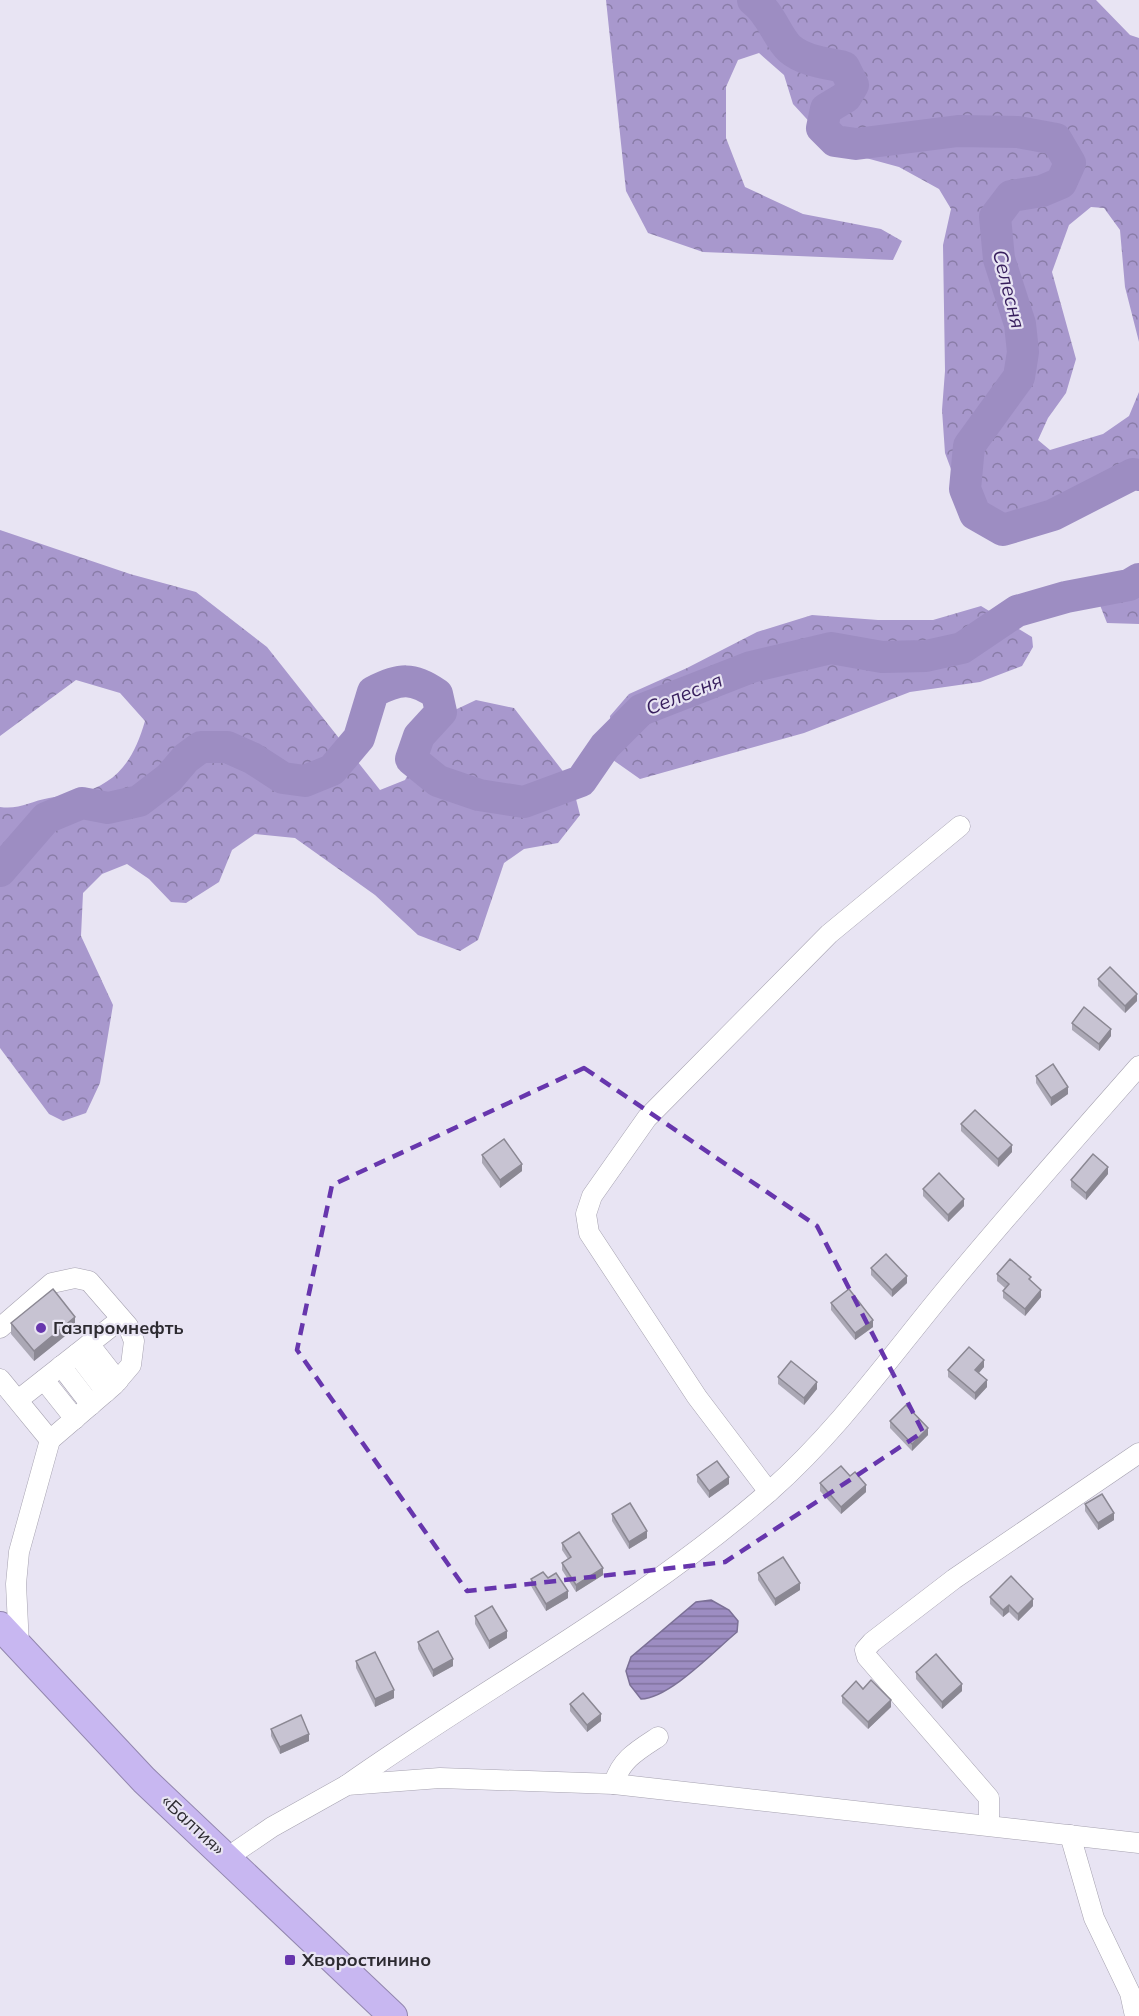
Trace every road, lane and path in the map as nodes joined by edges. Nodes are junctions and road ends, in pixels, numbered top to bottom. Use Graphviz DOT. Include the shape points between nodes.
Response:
graph roads {
  1 [pos="960,826"];
  2 [pos="1139,1066"];
  3 [pos="121,1319"];
  4 [pos="0,1328"];
  5 [pos="76,1355"];
  6 [pos="0,1378"];
  7 [pos="44,1380"];
  8 [pos="105,1392"];
  9 [pos="18,1400"];
  10 [pos="75,1419"];
  11 [pos="50,1440"];
  12 [pos="1139,1454"];
  13 [pos="769,1492"];
  14 [pos="9,1636"];
  15 [pos="658,1737"];
  16 [pos="614,1784"];
  17 [pos="347,1785"];
  18 [pos="989,1825"];
  19 [pos="1070,1835"];
  20 [pos="1139,1843"];
  21 [pos="228,1857"];
  22 [pos="393,2016"];
  23 [pos="1135,2016"];
  1 -- 13 [label="street" via="829,934 647,1118 592,1196 586,1214 589,1233 697,1397"];
  2 -- 13 [label="street" via="947,1288 852,1407"];
  3 -- 4 [label="street" via="88,1281 75,1278 52,1283"];
  3 -- 5 [label="street"];
  3 -- 8 [label="street" via="134,1341 131,1365"];
  5 -- 7 [label="street"];
  5 -- 8 [label="street"];
  5 -- 8 [label="street"];
  6 -- 9 [label="street"];
  7 -- 9 [label="street"];
  7 -- 10 [label="street"];
  8 -- 10 [label="street"];
  9 -- 11 [label="street"];
  10 -- 11 [label="street"];
  11 -- 14 [label="street" via="19,1552 16,1614"];
  12 -- 18 [label="street" via="954,1579 865,1650 989,1798"];
  13 -- 17 [label="street" via="589,1627"];
  14 -- 21 [label="highway, «Балтия»" via="144,1780"];
  15 -- 16 [label="street" via="632,1754 617,1771"];
  16 -- 17 [label="street" via="440,1778"];
  16 -- 18 [label="street"];
  17 -- 21 [label="street"];
  18 -- 19 [label="street"];
  19 -- 20 [label="street"];
  19 -- 23 [label="street" via="1094,1918 1130,1993"];
  21 -- 22 [label="highway, «Балтия»"];
}
